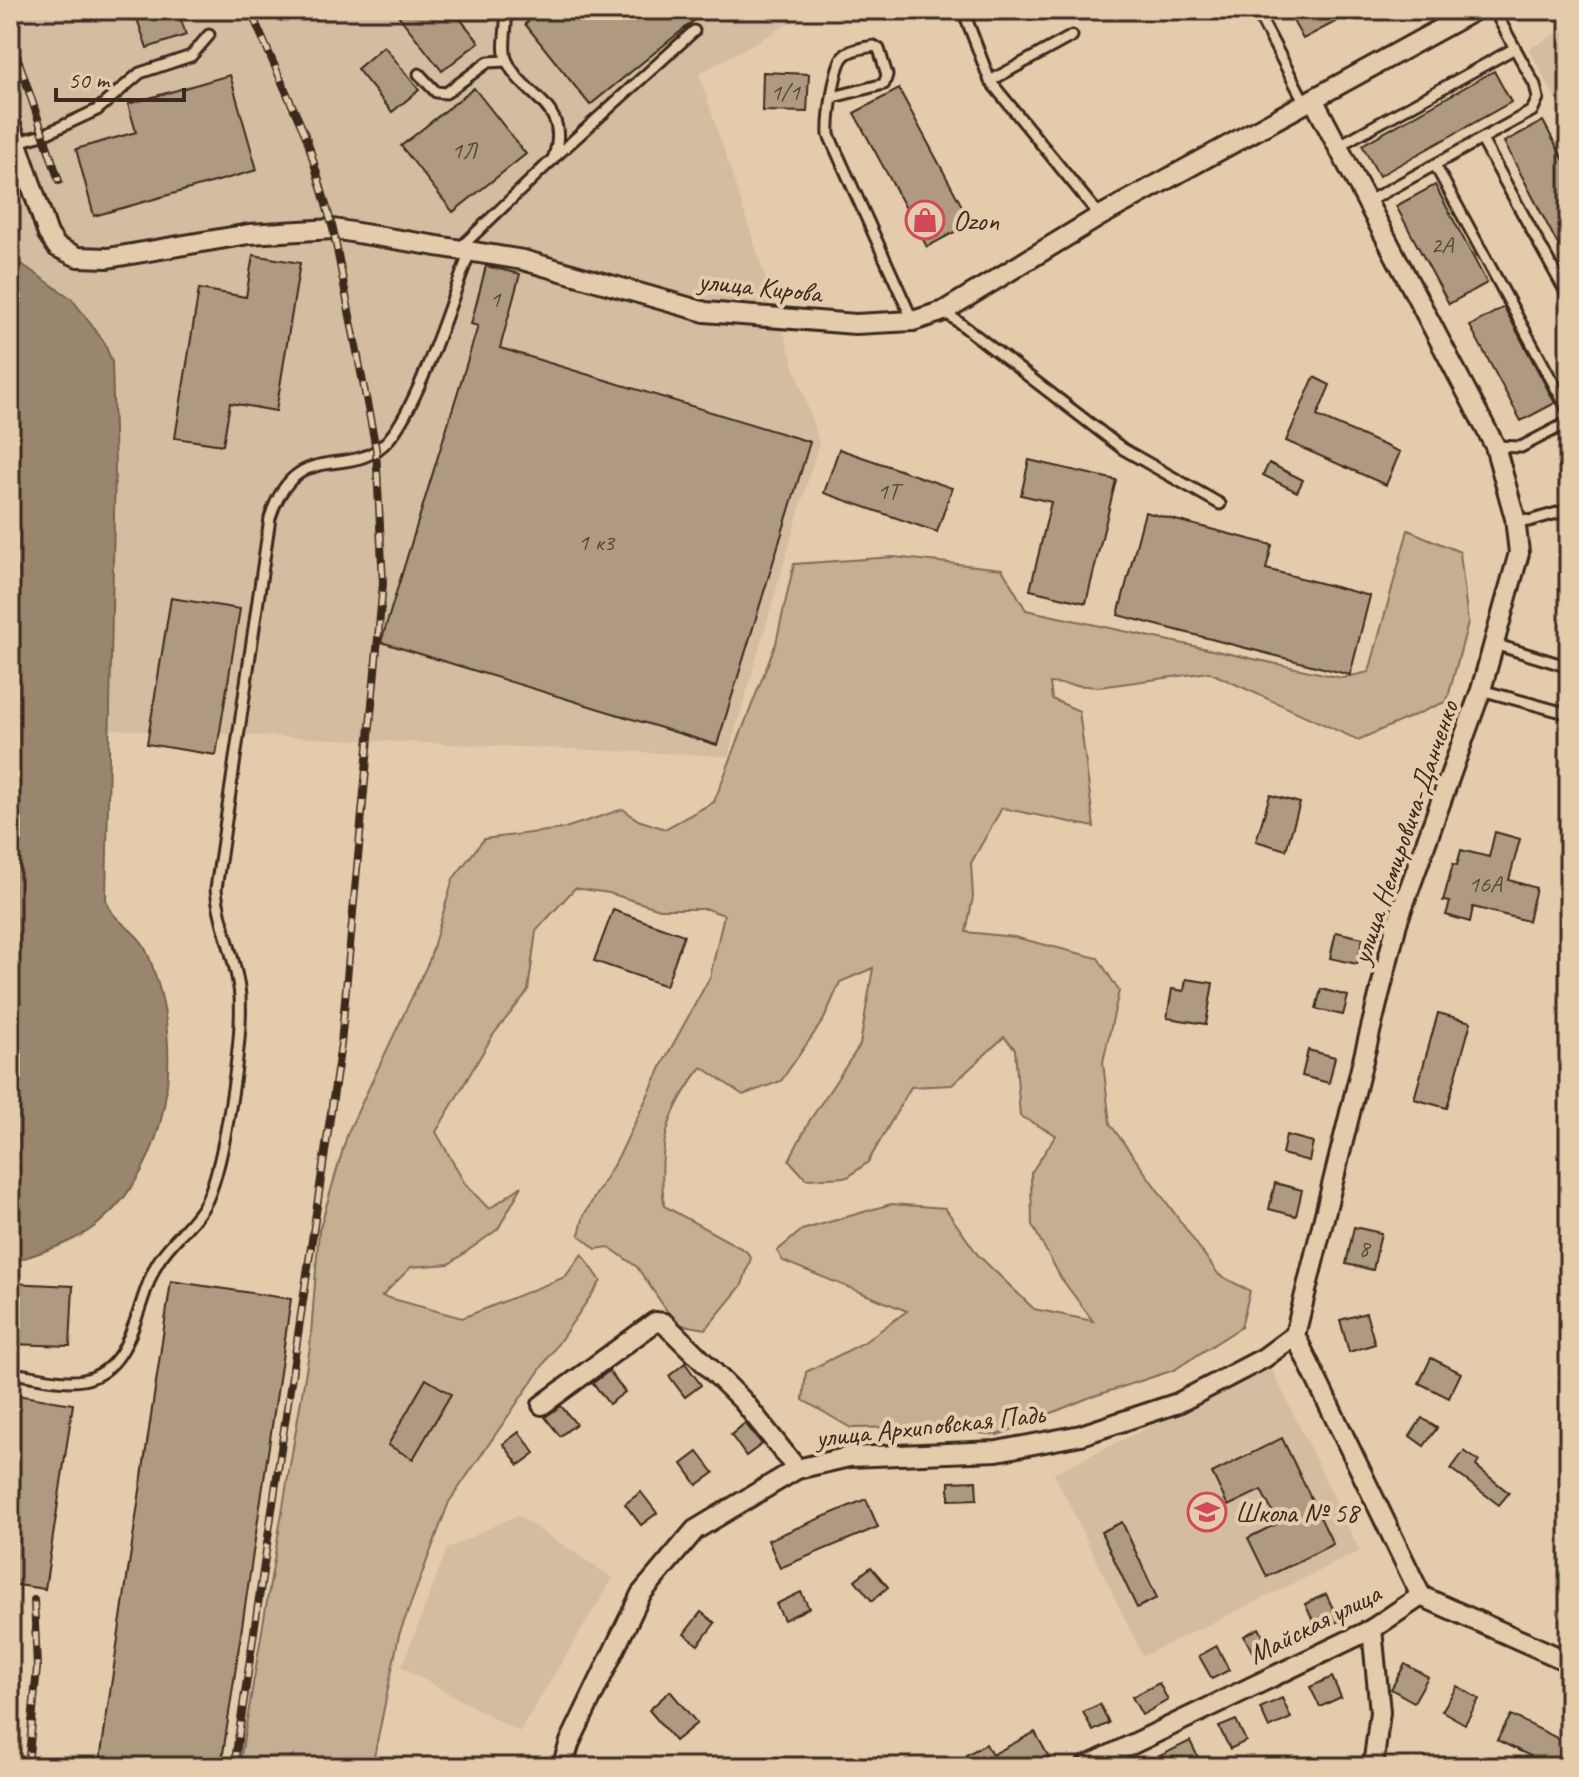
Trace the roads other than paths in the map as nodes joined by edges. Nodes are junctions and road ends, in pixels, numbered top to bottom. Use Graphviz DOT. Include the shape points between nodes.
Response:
graph roads {
  1 [pos="963,10"];
  2 [pos="1256,10"];
  3 [pos="1475,10"];
  4 [pos="1494,10"];
  5 [pos="506,22"];
  6 [pos="694,31"];
  7 [pos="209,35"];
  8 [pos="1072,36"];
  9 [pos="1515,48"];
  10 [pos="507,61"];
  11 [pos="419,74"];
  12 [pos="990,81"];
  13 [pos="833,97"];
  14 [pos="1309,101"];
  15 [pos="10,123"];
  16 [pos="1482,140"];
  17 [pos="17,142"];
  18 [pos="1338,146"];
  19 [pos="553,159"];
  20 [pos="1435,165"];
  21 [pos="1367,202"];
  22 [pos="1100,216"];
  23 [pos="466,248"];
  24 [pos="1569,298"];
  25 [pos="944,311"];
  26 [pos="913,321"];
  27 [pos="1569,412"];
  28 [pos="1569,422"];
  29 [pos="1495,446"];
  30 [pos="1220,504"];
  31 [pos="1564,511"];
  32 [pos="1515,518"];
  33 [pos="1494,644"];
  34 [pos="1569,667"];
  35 [pos="1481,690"];
  36 [pos="1569,714"];
  37 [pos="1295,1335"];
  38 [pos="10,1373"];
  39 [pos="542,1405"];
  40 [pos="797,1469"];
  41 [pos="1421,1596"];
  42 [pos="1372,1629"];
  43 [pos="1569,1662"];
  44 [pos="562,1767"];
  45 [pos="1085,1767"];
  46 [pos="1373,1767"];
  1 -- 12 [label="lane"];
  2 -- 14 [label="lane"];
  3 -- 14 [label="street, улица Кирова"];
  4 -- 9 [label="lane"];
  5 -- 10 [label="lane"];
  6 -- 19 [label="lane"];
  7 -- 17 [label="lane" via="191,56 140,73 97,110"];
  8 -- 12 [label="lane"];
  9 -- 16 [label="lane" via="1538,98 1532,111"];
  9 -- 18 [label="lane"];
  10 -- 11 [label="lane" via="488,62 446,93 436,92"];
  10 -- 19 [label="lane" via="558,129"];
  12 -- 22 [label="lane"];
  13 -- 13 [label="lane" via="845,56 879,49 887,75 884,84"];
  13 -- 26 [label="lane" via="829,135"];
  14 -- 18 [label="street, улица Немировича-Данченко"];
  14 -- 22 [label="street, улица Кирова"];
  15 -- 17 [label="street, улица Кирова"];
  16 -- 20 [label="lane"];
  16 -- 24 [label="lane"];
  17 -- 23 [label="street, улица Кирова" via="48,234 57,247 78,257 108,258 249,234 333,229"];
  18 -- 21 [label="street, улица Немировича-Данченко"];
  19 -- 23 [label="lane"];
  20 -- 21 [label="lane"];
  20 -- 27 [label="lane"];
  21 -- 29 [label="street, улица Немировича-Данченко"];
  22 -- 25 [label="street, улица Кирова"];
  23 -- 26 [label="street, улица Кирова" via="705,312 855,324"];
  23 -- 38 [label="lane" via="406,415 388,441 363,457 316,464 296,475 279,491 270,518 216,889 240,995 230,1101 206,1202 158,1262 122,1352 107,1371 81,1381"];
  25 -- 26 [label="street, улица Кирова"];
  25 -- 30 [label="lane" via="1123,449"];
  28 -- 29 [label="lane" via="1521,447"];
  29 -- 32 [label="street, улица Немировича-Данченко"];
  31 -- 32 [label="lane" via="1529,521"];
  32 -- 33 [label="street, улица Немировича-Данченко" via="1519,553"];
  33 -- 34 [label="lane"];
  33 -- 35 [label="street, улица Немировича-Данченко"];
  35 -- 36 [label="lane"];
  35 -- 37 [label="street, улица Немировича-Данченко" via="1397,923"];
  37 -- 40 [label="street, улица Архиповская Падь" via="1264,1358 1178,1403 1081,1435 997,1451 849,1457"];
  37 -- 41 [label="street"];
  39 -- 40 [label="street" via="655,1322 664,1323 743,1401"];
  40 -- 44 [label="street, улица Архиповская Падь" via="695,1530 641,1594"];
  41 -- 42 [label="street, Майская улица"];
  41 -- 43 [label="street, Майская улица"];
  42 -- 45 [label="street, Майская улица"];
  42 -- 46 [label="street" via="1380,1712"];
}
